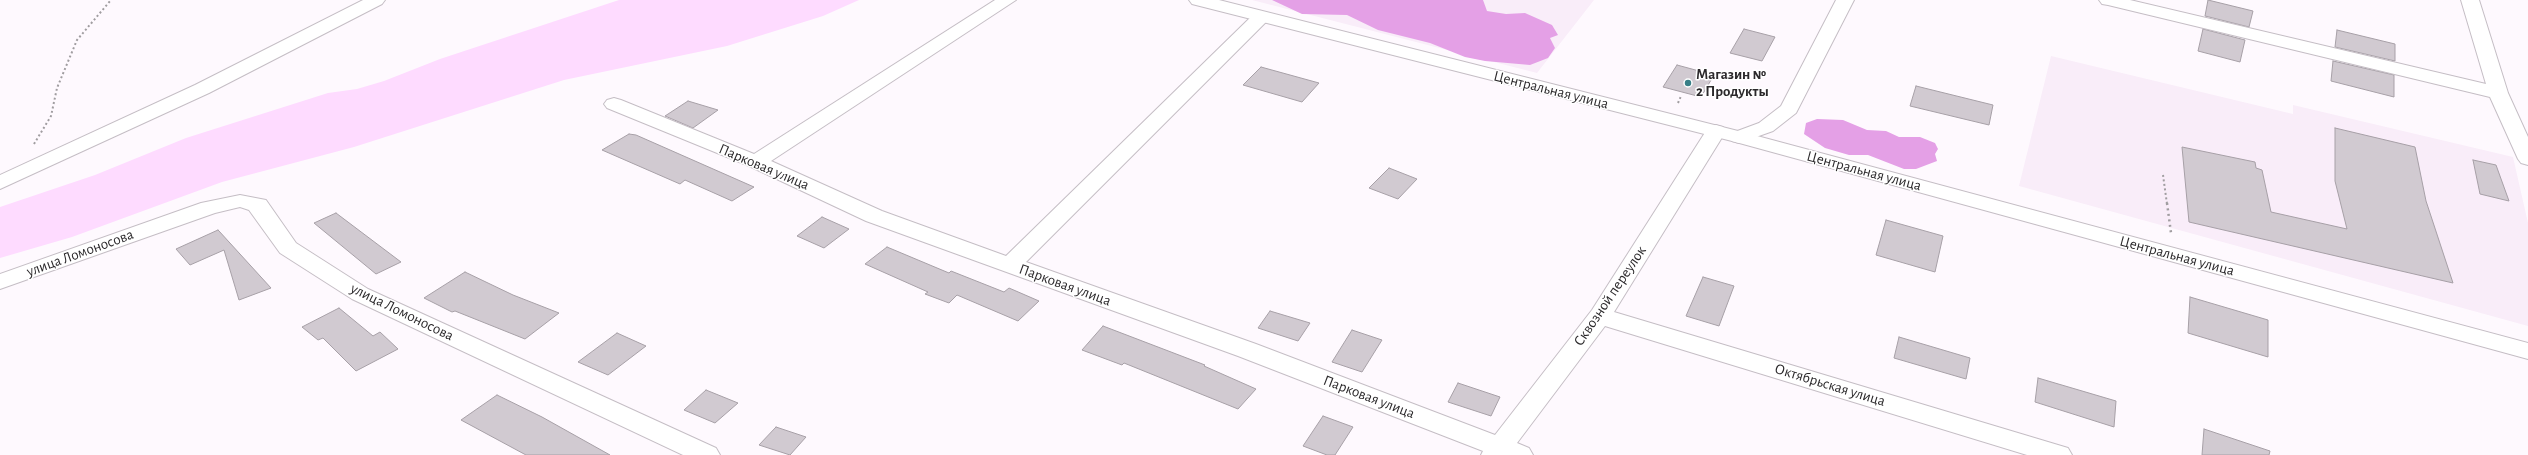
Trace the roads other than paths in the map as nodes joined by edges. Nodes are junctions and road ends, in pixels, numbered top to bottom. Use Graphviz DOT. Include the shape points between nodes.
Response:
graph roads {
  1 [pos="376,0"];
  2 [pos="1007,0"];
  3 [pos="1198,0"];
  4 [pos="1845,0"];
  5 [pos="2108,0"];
  6 [pos="2470,0"];
  7 [pos="1261,17"];
  8 [pos="2498,93"];
  9 [pos="614,104"];
  10 [pos="1716,131"];
  11 [pos="1739,137"];
  12 [pos="2528,159"];
  13 [pos="756,162"];
  14 [pos="7,179"];
  15 [pos="1009,266"];
  16 [pos="0,282"];
  17 [pos="1600,316"];
  18 [pos="2528,351"];
  19 [pos="1496,451"];
  20 [pos="707,455"];
  21 [pos="1520,455"];
  22 [pos="2059,455"];
  1 -- 14 [label="street" via="202,89"];
  2 -- 13 [label="street"];
  3 -- 7 [label="street, Центральная улица"];
  4 -- 11 [label="street" via="1789,109 1766,127"];
  5 -- 8 [label="street"];
  6 -- 8 [label="street"];
  7 -- 10 [label="street, Центральная улица"];
  7 -- 15 [label="street"];
  8 -- 12 [label="street"];
  9 -- 13 [label="street, Парковая улица"];
  10 -- 11 [label="street, Центральная улица"];
  10 -- 17 [label="street, Сквозной переулок"];
  11 -- 18 [label="street, Центральная улица"];
  13 -- 15 [label="street, Парковая улица" via="874,216"];
  15 -- 19 [label="street, Парковая улица" via="1247,350"];
  16 -- 20 [label="street, улица Ломоносова" via="209,208 240,201 258,205 288,248 360,294"];
  17 -- 19 [label="street, Сквозной переулок"];
  17 -- 22 [label="street, Октябрьская улица"];
  19 -- 21 [label="street, Парковая улица"];
}
